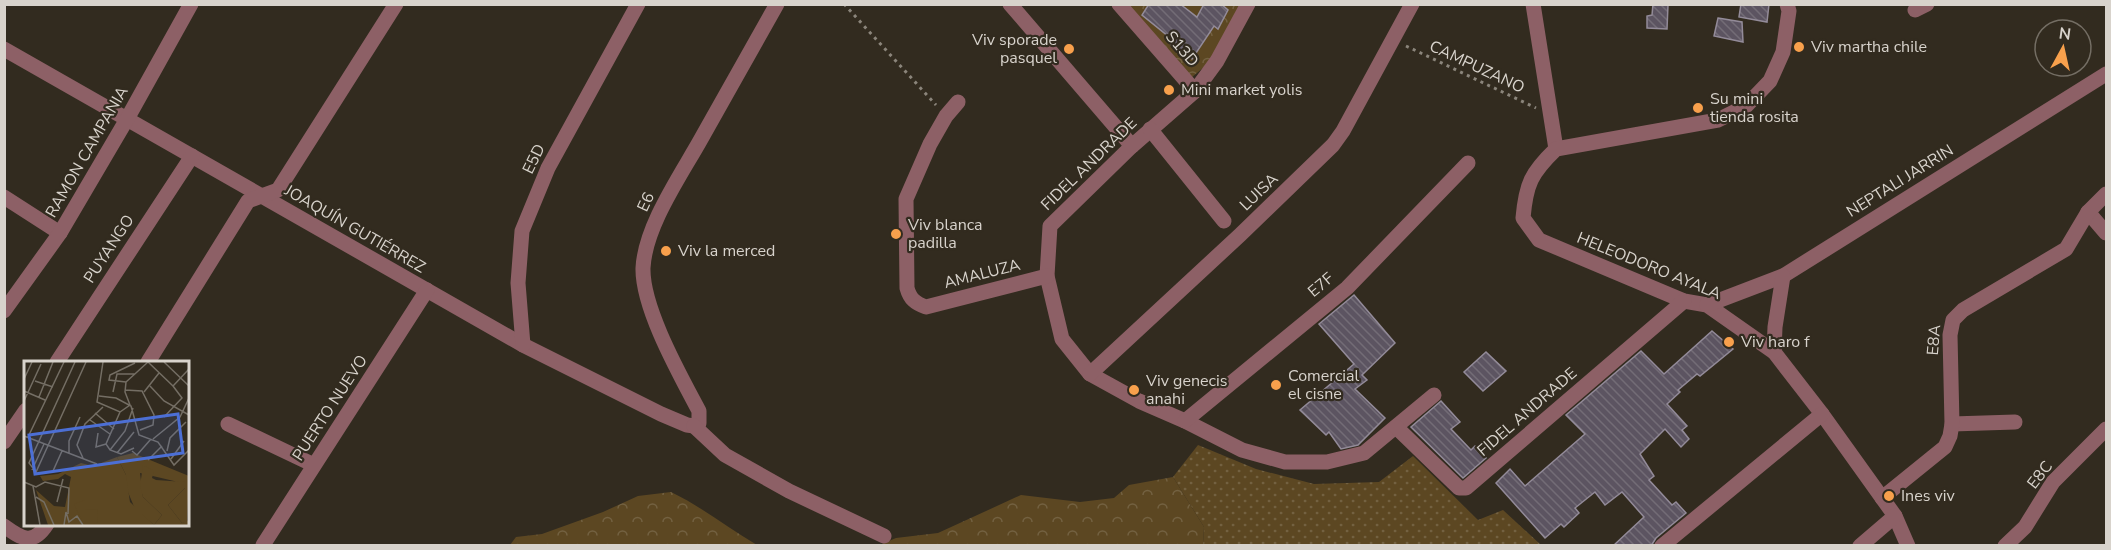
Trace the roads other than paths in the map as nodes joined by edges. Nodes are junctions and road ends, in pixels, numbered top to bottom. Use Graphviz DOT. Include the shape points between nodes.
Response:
graph roads {
  1 [pos="191,4"];
  2 [pos="396,4"];
  3 [pos="638,4"];
  4 [pos="777,4"];
  5 [pos="1010,4"];
  6 [pos="1119,4"];
  7 [pos="1248,4"];
  8 [pos="1412,4"];
  9 [pos="1533,4"];
  10 [pos="1787,4"];
  11 [pos="4,49"];
  12 [pos="2106,74"];
  13 [pos="1195,91"];
  14 [pos="958,102"];
  15 [pos="128,119"];
  16 [pos="1150,129"];
  17 [pos="1132,146"];
  18 [pos="1556,150"];
  19 [pos="192,156"];
  20 [pos="1468,163"];
  21 [pos="2106,194"];
  22 [pos="263,196"];
  23 [pos="4,197"];
  24 [pos="2088,212"];
  25 [pos="1224,221"];
  26 [pos="60,233"];
  27 [pos="2106,233"];
  28 [pos="1047,276"];
  29 [pos="1783,276"];
  30 [pos="427,290"];
  31 [pos="1684,301"];
  32 [pos="1707,305"];
  33 [pos="4,311"];
  34 [pos="523,345"];
  35 [pos="1774,352"];
  36 [pos="58,361"];
  37 [pos="149,361"];
  38 [pos="1090,374"];
  39 [pos="1434,395"];
  40 [pos="24,413"];
  41 [pos="1822,414"];
  42 [pos="1185,421"];
  43 [pos="2016,422"];
  44 [pos="228,424"];
  45 [pos="1952,424"];
  46 [pos="694,426"];
  47 [pos="1396,427"];
  48 [pos="2106,429"];
  49 [pos="4,442"];
  50 [pos="314,465"];
  51 [pos="1882,498"];
  52 [pos="1895,516"];
  53 [pos="4,526"];
  54 [pos="46,526"];
  55 [pos="884,536"];
  56 [pos="263,545"];
  57 [pos="1662,546"];
  58 [pos="1860,546"];
  59 [pos="1908,546"];
  60 [pos="2005,546"];
  1 -- 15 [label="street, RAMON CAMPANIA"];
  2 -- 22 [label="street" via="278,190"];
  3 -- 34 [label="street, E5D" via="548,168 522,231 518,283"];
  4 -- 46 [label="street, E6" via="648,240 643,268 647,294 664,343 699,411 699,423"];
  5 -- 17 [label="street"];
  6 -- 13 [label="street, S13D"];
  7 -- 13 [label="street, FIDEL ANDRADE" via="1217,61"];
  8 -- 38 [label="street, LUISA" via="1334,145"];
  9 -- 18 [label="street"];
  10 -- 18 [label="street" via="1783,52 1770,81 1746,106 1718,120"];
  11 -- 15 [label="street, JOAQUÍN GUTIÉRREZ"];
  12 -- 29 [label="street, NEPTALI JARRIN"];
  13 -- 16 [label="street, FIDEL ANDRADE"];
  14 -- 28 [label="street, AMALUZA" via="930,144 906,199 909,297 926,307"];
  15 -- 19 [label="street, JOAQUÍN GUTIÉRREZ"];
  15 -- 26 [label="street, RAMON CAMPANIA"];
  16 -- 17 [label="street, FIDEL ANDRADE"];
  16 -- 25 [label="street"];
  17 -- 28 [label="street, FIDEL ANDRADE" via="1050,226"];
  18 -- 31 [label="street, HELEODORO AYALA" via="1537,168 1525,194 1522,218 1539,240"];
  19 -- 22 [label="street, JOAQUÍN GUTIÉRREZ"];
  19 -- 36 [label="street, PUYANGO"];
  20 -- 42 [label="street, E7F" via="1347,288"];
  21 -- 24 [label="street, E8A"];
  22 -- 30 [label="street, JOAQUÍN GUTIÉRREZ"];
  22 -- 37 [label="street" via="248,201"];
  23 -- 26 [label="street"];
  24 -- 27 [label="street"];
  24 -- 45 [label="street, E8A" via="2066,249 1963,310 1953,320"];
  26 -- 33 [label="street, RAMON CAMPANIA"];
  28 -- 38 [label="street, FIDEL ANDRADE" via="1062,339"];
  29 -- 32 [label="street, NEPTALI JARRIN"];
  29 -- 35 [label="street"];
  30 -- 34 [label="street, JOAQUÍN GUTIÉRREZ"];
  30 -- 50 [label="street, PUERTO NUEVO"];
  31 -- 32 [label="street, HELEODORO AYALA"];
  31 -- 47 [label="street, FIDEL ANDRADE" via="1466,488 1459,488"];
  32 -- 35 [label="street, HELEODORO AYALA"];
  34 -- 46 [label="street, JOAQUÍN GUTIÉRREZ" via="661,414"];
  35 -- 41 [label="street, HELEODORO AYALA"];
  38 -- 42 [label="street, FIDEL ANDRADE"];
  39 -- 47 [label="street, FIDEL ANDRADE"];
  40 -- 49 [label="street"];
  41 -- 51 [label="street, HELEODORO AYALA"];
  41 -- 57 [label="street"];
  42 -- 47 [label="street, FIDEL ANDRADE" via="1242,450 1285,462 1327,462 1364,453"];
  43 -- 45 [label="street"];
  44 -- 50 [label="street"];
  45 -- 51 [label="street, E8A" via="1945,447"];
  46 -- 55 [label="street" via="725,455 789,491"];
  48 -- 60 [label="street, E8C" via="2054,482 2025,527"];
  50 -- 56 [label="street, PUERTO NUEVO"];
  51 -- 52 [label="street, HELEODORO AYALA"];
  52 -- 58 [label="street"];
  52 -- 59 [label="street, HELEODORO AYALA"];
  53 -- 54 [label="street" via="19,537 31,539"];
}
